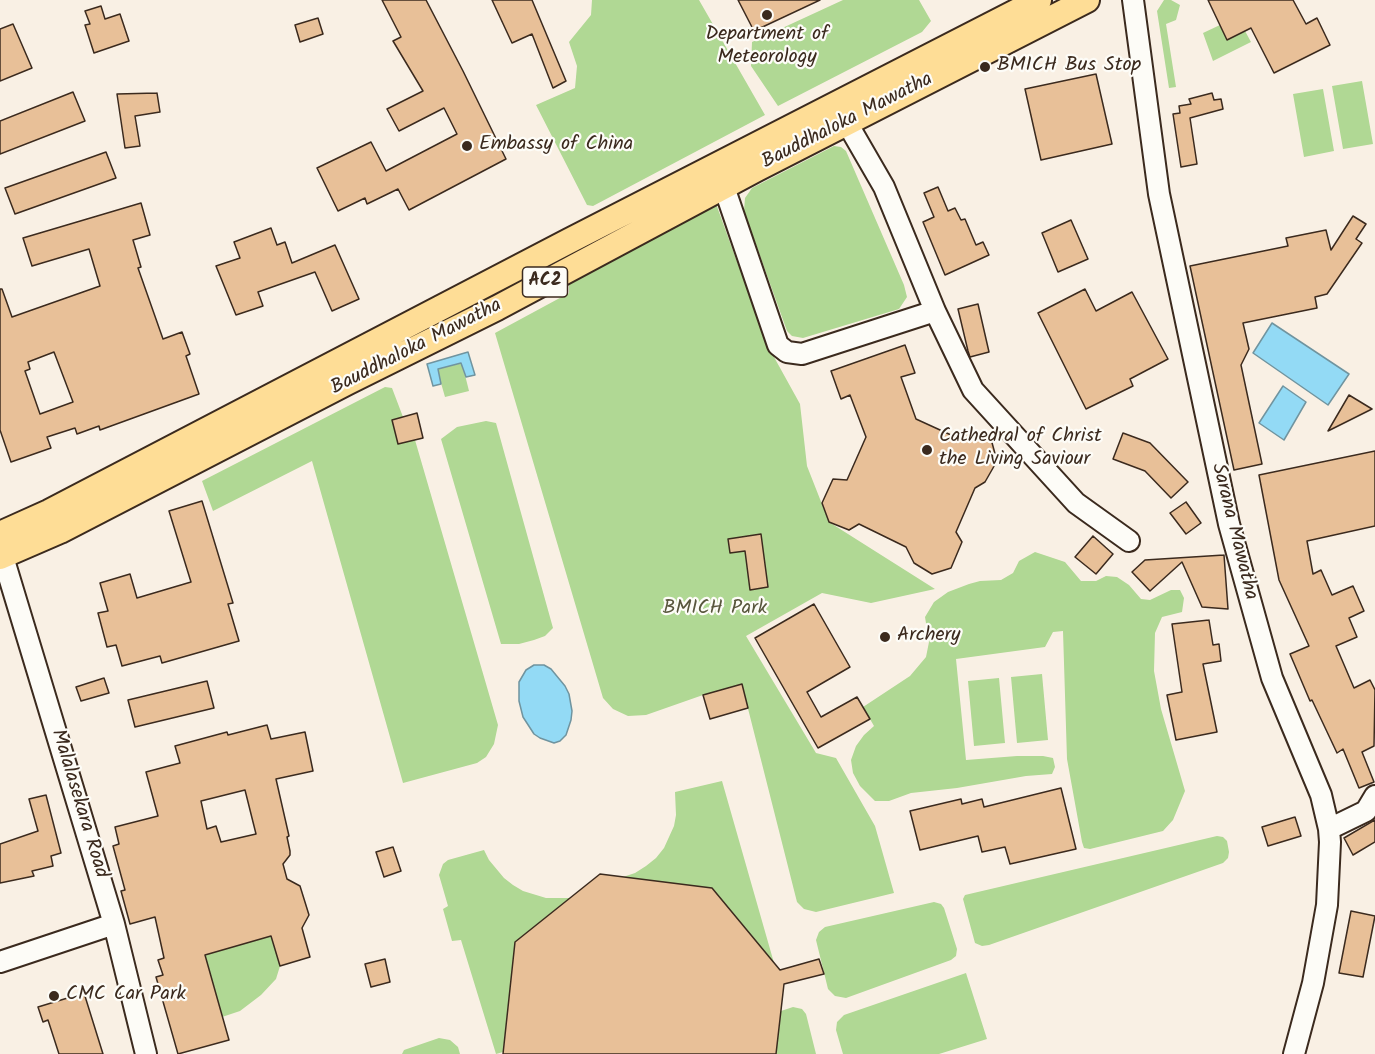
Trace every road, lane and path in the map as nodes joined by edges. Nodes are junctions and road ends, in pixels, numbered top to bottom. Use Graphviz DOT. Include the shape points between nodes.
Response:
graph roads {
  1 [pos="1039,0"];
  2 [pos="1087,0"];
  3 [pos="1133,0"];
  4 [pos="847,123"];
  5 [pos="718,177"];
  6 [pos="934,311"];
  7 [pos="1129,541"];
  8 [pos="1,549"];
  9 [pos="1375,796"];
  10 [pos="1329,829"];
  11 [pos="114,924"];
  12 [pos="0,962"];
  13 [pos="146,1054"];
  14 [pos="1294,1054"];
  1 -- 5 [label="main road, Bauddhaloka Mawatha / AC2" via="881,82"];
  2 -- 4 [label="main road, Bauddhaloka Mawatha / AC2"];
  3 -- 10 [label="street, Sarana Mawatha" via="1159,194 1229,524 1272,678 1321,795"];
  4 -- 5 [label="main road, Bauddhaloka Mawatha / AC2"];
  4 -- 6 [label="street" via="884,187"];
  5 -- 6 [label="street" via="778,345 787,352 802,354"];
  5 -- 8 [label="main road, Bauddhaloka Mawatha / AC2" via="49,512"];
  6 -- 7 [label="street" via="973,390 1076,503"];
  8 -- 11 [label="street, Malalasekara Road"];
  9 -- 10 [label="street" via="1366,812"];
  10 -- 14 [label="street, Sarana Mawatha" via="1327,905 1313,983"];
  11 -- 12 [label="street"];
  11 -- 13 [label="street, Malalasekara Road"];
}
